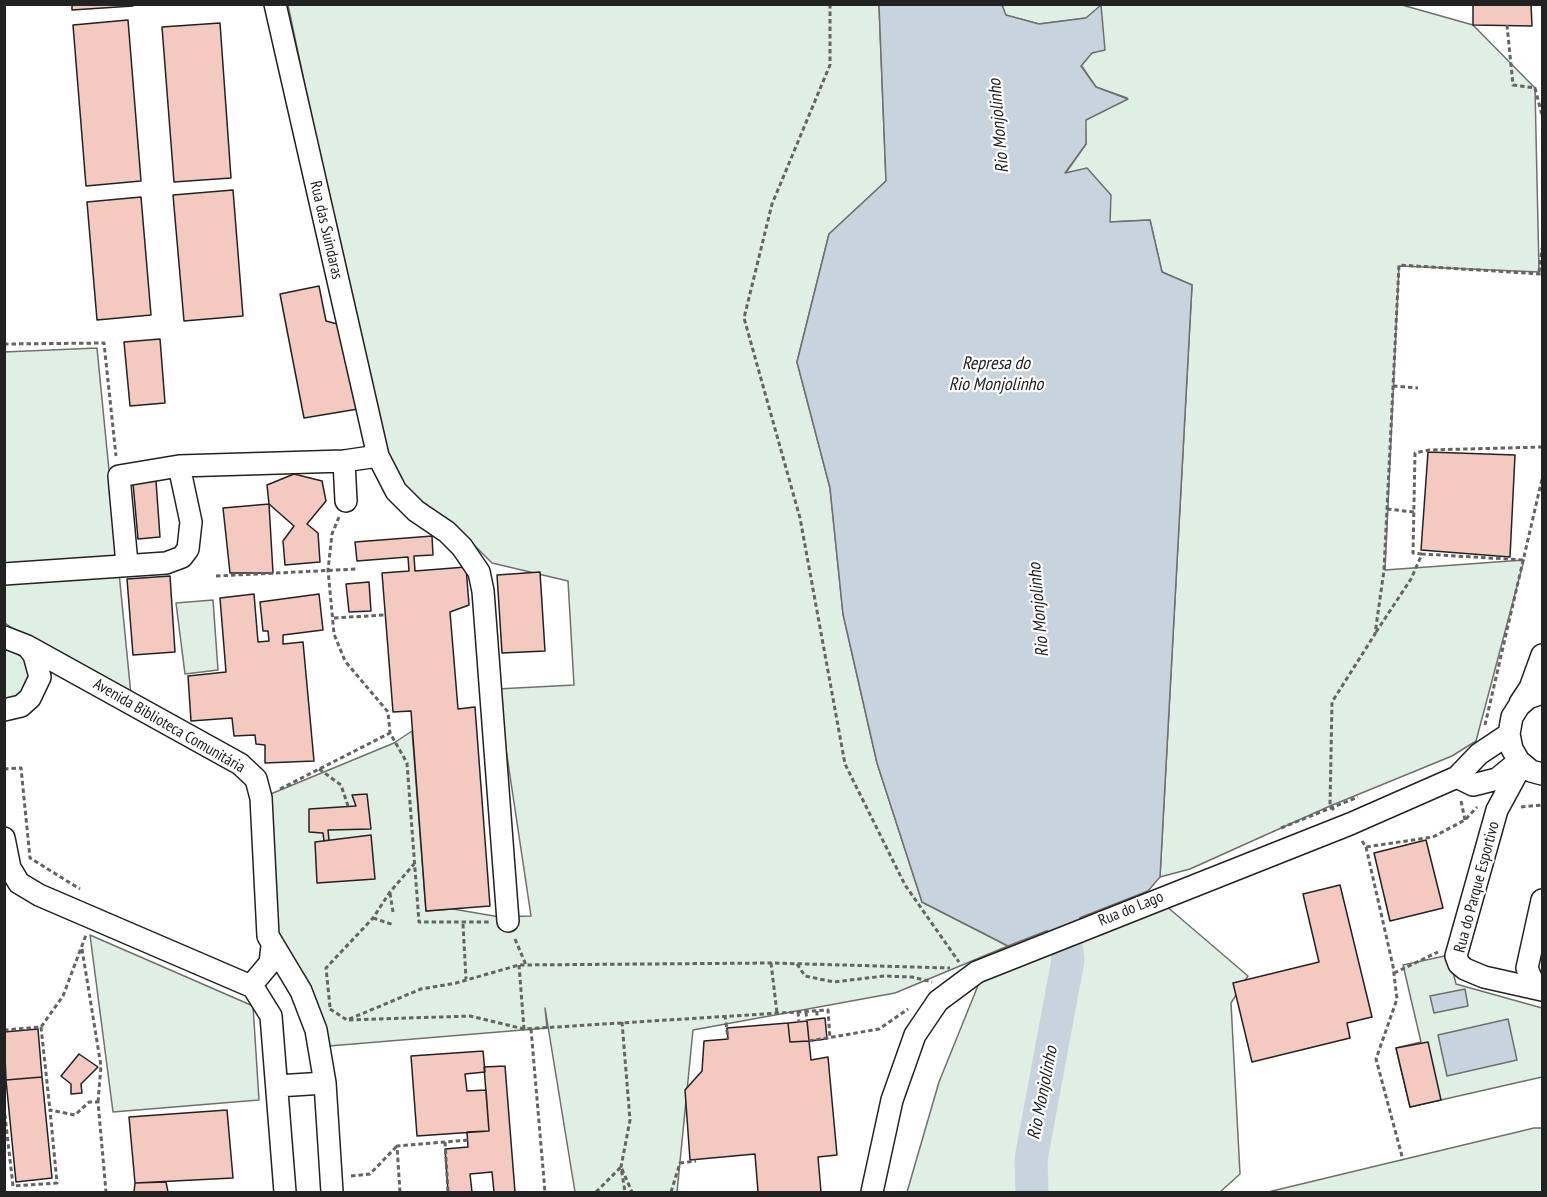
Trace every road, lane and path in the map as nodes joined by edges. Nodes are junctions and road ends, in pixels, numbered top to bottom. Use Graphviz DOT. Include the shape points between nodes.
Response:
graph roads {
  1 [pos="275,4"];
  2 [pos="831,4"];
  3 [pos="1507,25"];
  4 [pos="1542,115"];
  5 [pos="1542,248"];
  6 [pos="1541,273"];
  7 [pos="4,344"];
  8 [pos="1393,386"];
  9 [pos="1418,388"];
  10 [pos="1542,447"];
  11 [pos="378,456"];
  12 [pos="344,461"];
  13 [pos="179,466"];
  14 [pos="119,476"];
  15 [pos="1542,479"];
  16 [pos="346,501"];
  17 [pos="1387,510"];
  18 [pos="1414,512"];
  19 [pos="1422,554"];
  20 [pos="1524,560"];
  21 [pos="127,564"];
  22 [pos="356,569"];
  23 [pos="328,570"];
  24 [pos="4,574"];
  25 [pos="216,576"];
  26 [pos="385,615"];
  27 [pos="334,618"];
  28 [pos="1375,634"];
  29 [pos="4,637"];
  30 [pos="27,646"];
  31 [pos="1542,655"];
  32 [pos="1542,693"];
  33 [pos="1519,706"];
  34 [pos="4,710"];
  35 [pos="1484,726"];
  36 [pos="390,733"];
  37 [pos="1509,734"];
  38 [pos="1520,763"];
  39 [pos="4,769"];
  40 [pos="319,769"];
  41 [pos="1542,774"];
  42 [pos="1457,777"];
  43 [pos="261,798"];
  44 [pos="1542,805"];
  45 [pos="348,806"];
  46 [pos="1497,810"];
  47 [pos="1350,824"];
  48 [pos="4,838"];
  49 [pos="1366,847"];
  50 [pos="415,863"];
  51 [pos="86,891"];
  52 [pos="390,892"];
  53 [pos="1542,900"];
  54 [pos="393,912"];
  55 [pos="373,918"];
  56 [pos="90,919"];
  57 [pos="508,921"];
  58 [pos="463,924"];
  59 [pos="394,925"];
  60 [pos="1460,941"];
  61 [pos="272,946"];
  62 [pos="82,948"];
  63 [pos="771,963"];
  64 [pos="797,964"];
  65 [pos="519,965"];
  66 [pos="526,965"];
  67 [pos="953,968"];
  68 [pos="963,968"];
  69 [pos="1394,973"];
  70 [pos="466,980"];
  71 [pos="942,984"];
  72 [pos="253,987"];
  73 [pos="1542,990"];
  74 [pos="301,991"];
  75 [pos="330,1009"];
  76 [pos="817,1011"];
  77 [pos="798,1012"];
  78 [pos="806,1012"];
  79 [pos="777,1014"];
  80 [pos="725,1016"];
  81 [pos="818,1018"];
  82 [pos="348,1020"];
  83 [pos="807,1021"];
  84 [pos="622,1022"];
  85 [pos="799,1022"];
  86 [pos="41,1027"];
  87 [pos="524,1029"];
  88 [pos="531,1029"];
  89 [pos="879,1029"];
  90 [pos="4,1030"];
  91 [pos="728,1039"];
  92 [pos="831,1039"];
  93 [pos="809,1041"];
  94 [pos="325,1083"];
  95 [pos="277,1086"];
  96 [pos="98,1102"];
  97 [pos="4,1107"];
  98 [pos="50,1110"];
  99 [pos="468,1140"];
  100 [pos="445,1142"];
  101 [pos="397,1146"];
  102 [pos="1403,1160"];
  103 [pos="696,1161"];
  104 [pos="621,1167"];
  105 [pos="332,1185"];
  106 [pos="13,1186"];
  107 [pos="13,1192"];
  108 [pos="106,1192"];
  109 [pos="285,1192"];
  110 [pos="400,1192"];
  111 [pos="448,1192"];
  112 [pos="545,1192"];
  113 [pos="596,1192"];
  114 [pos="625,1192"];
  115 [pos="632,1192"];
  116 [pos="671,1192"];
  117 [pos="872,1192"];
  1 -- 11 [label="street, Rua das Suindaras"];
  2 -- 68 [label="path" via="830,65 772,204 744,318 800,518 845,764 905,885"];
  3 -- 4 [label="path" via="1513,85 1535,88"];
  5 -- 6 [label="path"];
  6 -- 8 [label="path" via="1399,265"];
  7 -- 14 [label="path" via="104,343"];
  8 -- 9 [label="path"];
  8 -- 17 [label="path"];
  10 -- 18 [label="path" via="1415,453"];
  11 -- 12 [label="street"];
  11 -- 57 [label="street, Rua das Suindaras" via="396,491 455,539 479,572"];
  12 -- 13 [label="street"];
  12 -- 16 [label="street"];
  13 -- 14 [label="street"];
  13 -- 21 [label="street" via="191,522 189,549 182,557 166,563"];
  14 -- 21 [label="street"];
  15 -- 20 [label="path"];
  16 -- 23 [label="path" via="333,534"];
  17 -- 18 [label="path"];
  17 -- 28 [label="path"];
  18 -- 19 [label="path" via="1413,553"];
  19 -- 20 [label="path"];
  19 -- 28 [label="path" via="1411,579"];
  20 -- 35 [label="path"];
  21 -- 24 [label="street"];
  22 -- 23 [label="path"];
  23 -- 25 [label="path"];
  23 -- 27 [label="path"];
  26 -- 27 [label="path"];
  27 -- 36 [label="path" via="334,634 345,661 388,712"];
  28 -- 47 [label="path" via="1332,702 1330,806"];
  29 -- 30 [label="street, Avenida Biblioteca Comunitária"];
  30 -- 34 [label="street" via="39,666 37,688 21,706"];
  30 -- 43 [label="street, Avenida Biblioteca Comunitária" via="240,764 256,779"];
  31 -- 33 [label="street"];
  32 -- 33 [label="street"];
  33 -- 37 [label="street"];
  36 -- 40 [label="path"];
  36 -- 50 [label="path" via="407,763"];
  37 -- 38 [label="street"];
  37 -- 42 [label="street, Rua do Lago" via="1479,754"];
  38 -- 41 [label="street"];
  38 -- 42 [label="street" via="1497,779 1473,784"];
  38 -- 46 [label="street, Rua do Parque Esportivo"];
  39 -- 51 [label="path" via="21,768 30,858"];
  40 -- 43 [label="path"];
  40 -- 45 [label="path" via="341,785"];
  42 -- 47 [label="street, Rua do Lago"];
  43 -- 61 [label="street, Avenida Biblioteca Comunitária" via="268,936"];
  44 -- 46 [label="path"];
  46 -- 49 [label="path" via="1478,805 1465,820 1433,837"];
  46 -- 60 [label="street, Rua do Parque Esportivo"];
  47 -- 49 [label="path"];
  47 -- 117 [label="street, Rua do Lago" via="1014,956 977,972 939,1001 915,1035 892,1100"];
  48 -- 56 [label="street" via="10,868 19,883"];
  49 -- 69 [label="path"];
  50 -- 52 [label="path"];
  50 -- 58 [label="path" via="419,922"];
  52 -- 54 [label="path"];
  52 -- 55 [label="path"];
  53 -- 73 [label="street" via="1527,968 1534,985"];
  55 -- 59 [label="path"];
  55 -- 75 [label="path" via="326,968"];
  56 -- 62 [label="path"];
  56 -- 72 [label="street"];
  57 -- 58 [label="path"];
  57 -- 66 [label="path"];
  58 -- 70 [label="path"];
  60 -- 69 [label="path"];
  60 -- 73 [label="street, Rua do Parque Esportivo" via="1456,956 1465,969"];
  61 -- 72 [label="street" via="270,963"];
  61 -- 74 [label="street, Avenida Biblioteca Comunitária"];
  62 -- 86 [label="path" via="63,996"];
  62 -- 96 [label="path" via="101,1066"];
  63 -- 64 [label="path"];
  63 -- 66 [label="path"];
  63 -- 79 [label="path"];
  64 -- 67 [label="path"];
  64 -- 71 [label="path" via="805,976 834,982 912,977"];
  65 -- 66 [label="path"];
  65 -- 70 [label="path"];
  65 -- 87 [label="path"];
  69 -- 102 [label="path" via="1397,999 1376,1059"];
  70 -- 82 [label="path" via="421,989"];
  72 -- 95 [label="street" via="271,1016"];
  74 -- 75 [label="path"];
  74 -- 94 [label="street, Avenida Biblioteca Comunitária" via="316,1030"];
  75 -- 82 [label="path"];
  76 -- 78 [label="path"];
  76 -- 81 [label="path"];
  76 -- 92 [label="path" via="828,1010"];
  77 -- 78 [label="path"];
  77 -- 79 [label="path"];
  77 -- 85 [label="path"];
  78 -- 83 [label="path"];
  79 -- 80 [label="path"];
  80 -- 84 [label="path"];
  80 -- 91 [label="path"];
  82 -- 87 [label="path" via="470,1017"];
  84 -- 88 [label="path"];
  84 -- 104 [label="path" via="630,1120"];
  86 -- 90 [label="path"];
  86 -- 98 [label="path"];
  87 -- 88 [label="path"];
  88 -- 112 [label="path"];
  89 -- 92 [label="path"];
  92 -- 93 [label="path"];
  94 -- 95 [label="street"];
  94 -- 105 [label="street, Avenida Biblioteca Comunitária"];
  95 -- 109 [label="street"];
  96 -- 98 [label="path" via="89,1102 75,1115"];
  96 -- 108 [label="path"];
  97 -- 106 [label="path"];
  98 -- 106 [label="path" via="57,1183"];
  99 -- 100 [label="path"];
  100 -- 101 [label="path"];
  100 -- 111 [label="path"];
  101 -- 105 [label="path" via="370,1174"];
  101 -- 110 [label="path"];
  103 -- 116 [label="path" via="680,1163"];
  104 -- 113 [label="path"];
  104 -- 114 [label="path"];
  104 -- 115 [label="path"];
  106 -- 107 [label="path"];
}
